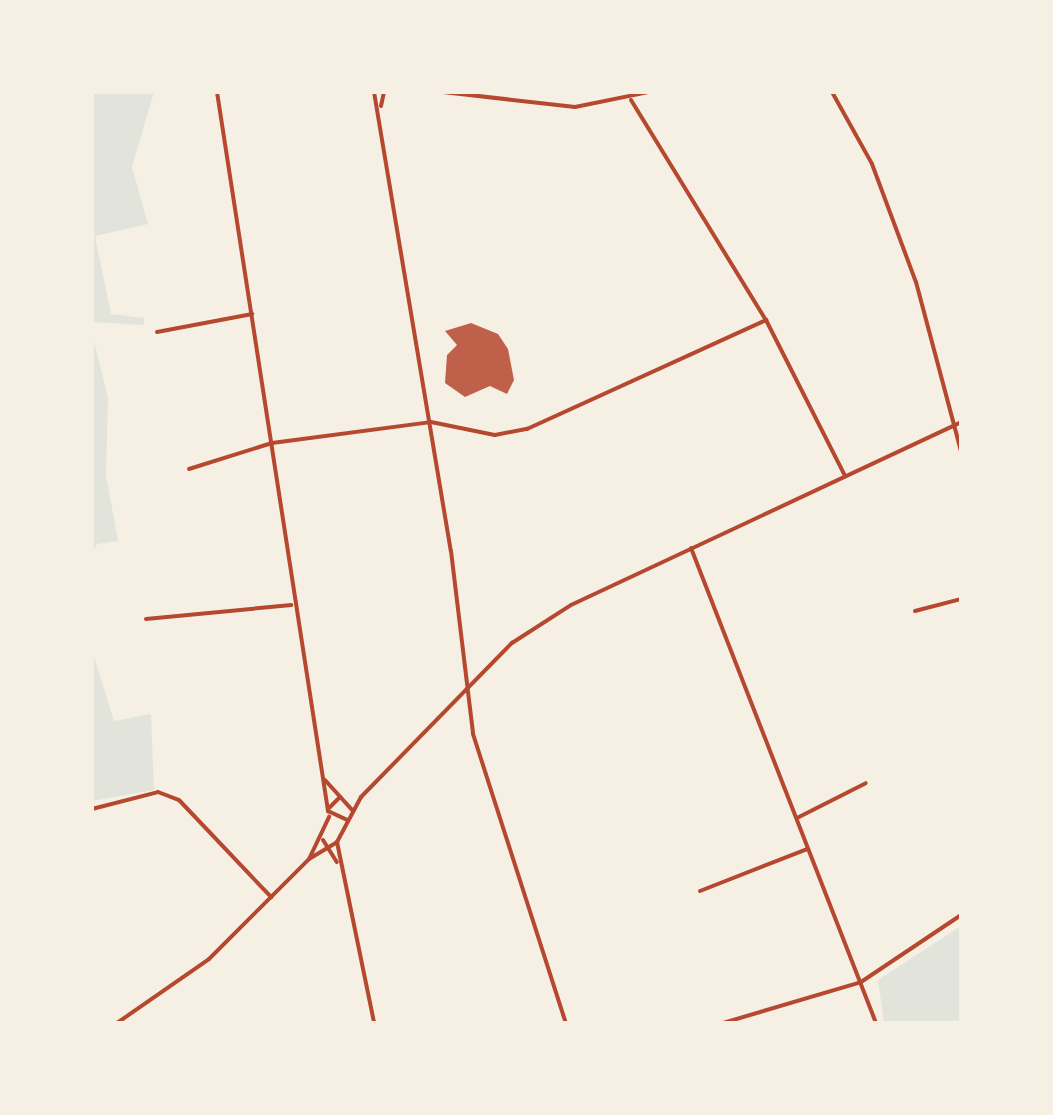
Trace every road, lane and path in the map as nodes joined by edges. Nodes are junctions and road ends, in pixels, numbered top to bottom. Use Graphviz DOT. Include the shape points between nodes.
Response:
graph roads {
  1 [pos="217,92"];
  2 [pos="374,92"];
  3 [pos="384,92"];
  4 [pos="443,92"];
  5 [pos="649,92"];
  6 [pos="832,92"];
  7 [pos="631,100"];
  8 [pos="381,109"];
  9 [pos="252,314"];
  10 [pos="766,320"];
  11 [pos="157,332"];
  12 [pos="431,422"];
  13 [pos="961,422"];
  14 [pos="953,426"];
  15 [pos="272,443"];
  16 [pos="961,451"];
  17 [pos="189,469"];
  18 [pos="844,474"];
  19 [pos="691,548"];
  20 [pos="961,599"];
  21 [pos="292,605"];
  22 [pos="915,611"];
  23 [pos="146,619"];
  24 [pos="469,679"];
  25 [pos="323,779"];
  26 [pos="866,783"];
  27 [pos="340,797"];
  28 [pos="92,809"];
  29 [pos="353,811"];
  30 [pos="329,813"];
  31 [pos="796,819"];
  32 [pos="347,820"];
  33 [pos="323,840"];
  34 [pos="337,842"];
  35 [pos="807,849"];
  36 [pos="330,850"];
  37 [pos="309,859"];
  38 [pos="339,864"];
  39 [pos="700,891"];
  40 [pos="271,897"];
  41 [pos="961,915"];
  42 [pos="861,982"];
  43 [pos="117,1023"];
  44 [pos="374,1023"];
  45 [pos="566,1023"];
  46 [pos="723,1023"];
  47 [pos="876,1023"];
  1 -- 9 [label="street"];
  2 -- 8 [label="street"];
  3 -- 8 [label="street"];
  4 -- 7 [label="street" via="575,107"];
  5 -- 7 [label="street"];
  6 -- 14 [label="street" via="872,164 916,282"];
  7 -- 10 [label="street"];
  8 -- 12 [label="street"];
  9 -- 11 [label="street"];
  9 -- 15 [label="street"];
  10 -- 12 [label="street" via="527,429 495,435"];
  10 -- 18 [label="street"];
  12 -- 15 [label="street"];
  12 -- 24 [label="street"];
  13 -- 14 [label="street"];
  14 -- 16 [label="street"];
  14 -- 18 [label="street"];
  15 -- 17 [label="street"];
  15 -- 21 [label="street"];
  18 -- 19 [label="street"];
  19 -- 24 [label="street" via="571,605"];
  19 -- 31 [label="street"];
  20 -- 22 [label="street"];
  21 -- 23 [label="street"];
  21 -- 25 [label="street"];
  24 -- 29 [label="street"];
  24 -- 45 [label="street" via="484,782"];
  25 -- 27 [label="street"];
  25 -- 30 [label="street"];
  26 -- 31 [label="street"];
  27 -- 29 [label="street"];
  27 -- 30 [label="street"];
  28 -- 40 [label="street" via="158,792 179,800"];
  29 -- 32 [label="street"];
  30 -- 32 [label="street"];
  30 -- 33 [label="street"];
  31 -- 35 [label="street"];
  32 -- 34 [label="street"];
  33 -- 36 [label="street"];
  33 -- 37 [label="street"];
  34 -- 36 [label="street"];
  34 -- 38 [label="street"];
  35 -- 39 [label="street"];
  35 -- 42 [label="street"];
  36 -- 37 [label="street"];
  36 -- 38 [label="street"];
  37 -- 40 [label="street"];
  38 -- 44 [label="street"];
  40 -- 43 [label="street" via="209,959"];
  41 -- 42 [label="street"];
  42 -- 46 [label="street"];
  42 -- 47 [label="street"];
}
